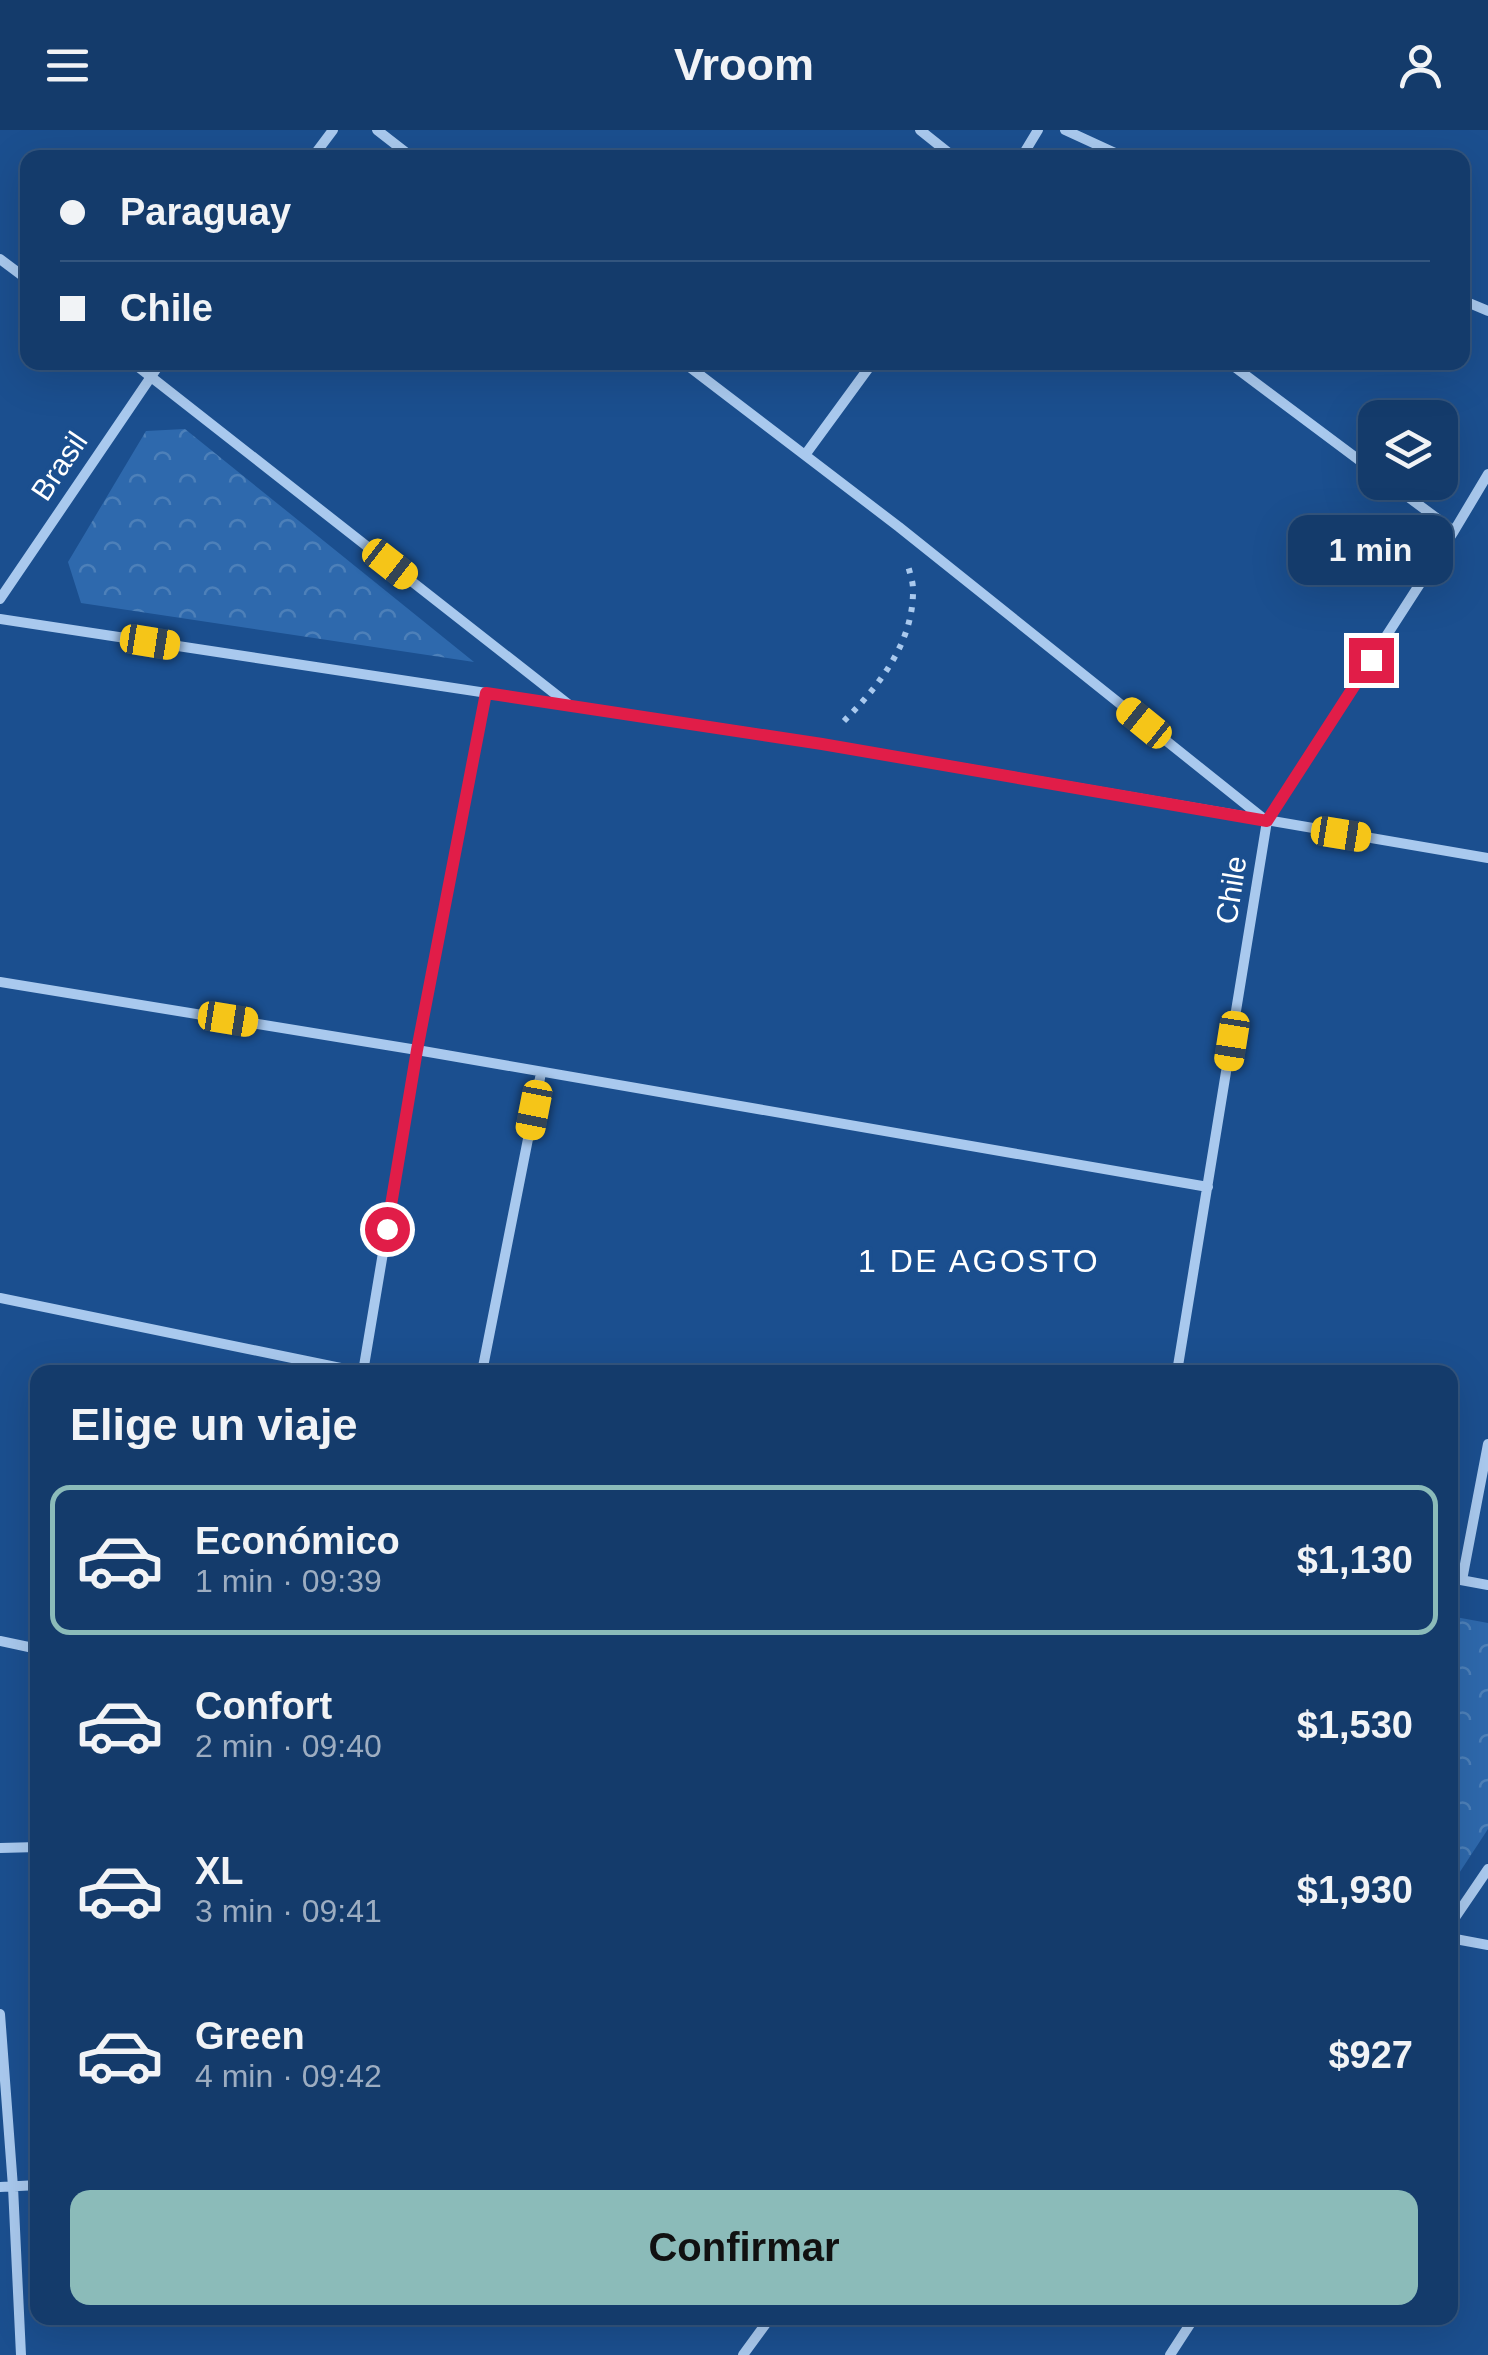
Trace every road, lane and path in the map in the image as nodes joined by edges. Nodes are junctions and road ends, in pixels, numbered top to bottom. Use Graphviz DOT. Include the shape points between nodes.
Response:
graph roads {
  1 [pos="377,130"];
  2 [pos="920,130"];
  3 [pos="1065,130"];
  4 [pos="403,150"];
  5 [pos="945,150"];
  6 [pos="1109,150"];
  7 [pos="0,258"];
  8 [pos="20,274"];
  9 [pos="142,370"];
  10 [pos="154,370"];
  11 [pos="693,370"];
  12 [pos="868,370"];
  13 [pos="1239,370"];
  14 [pos="150,376"];
  15 [pos="804,455"];
  16 [pos="1358,459"];
  17 [pos="1488,474"];
  18 [pos="1412,500"];
  19 [pos="899,527"];
  20 [pos="1454,532"];
  21 [pos="0,598"];
  22 [pos="0,619"];
  23 [pos="486,693"];
  24 [pos="569,705"];
  25 [pos="822,744"];
  26 [pos="1267,821"];
  27 [pos="1488,858"];
  28 [pos="0,982"];
  29 [pos="417,1050"];
  30 [pos="541,1073"];
  31 [pos="1208,1187"];
  32 [pos="0,1298"];
  33 [pos="327,1365"];
  34 [pos="362,1365"];
  35 [pos="483,1365"];
  36 [pos="1178,1365"];
  37 [pos="1488,1444"];
  38 [pos="1458,1571"];
  39 [pos="1458,1579"];
  40 [pos="1488,1585"];
  41 [pos="0,1642"];
  42 [pos="30,1647"];
  43 [pos="30,1846"];
  44 [pos="0,1848"];
  45 [pos="1488,1869"];
  46 [pos="1458,1913"];
  47 [pos="1458,1939"];
  48 [pos="1488,1945"];
  49 [pos="0,2014"];
  50 [pos="6,2187"];
  51 [pos="765,2325"];
  52 [pos="1189,2325"];
  53 [pos="21,2355"];
  54 [pos="743,2355"];
  55 [pos="1170,2355"];
  1 -- 4 [label="street"];
  2 -- 5 [label="street"];
  3 -- 6 [label="street"];
  7 -- 8 [label="street"];
  9 -- 14 [label="street"];
  10 -- 14 [label="street, Brasil"];
  11 -- 15 [label="street"];
  12 -- 15 [label="street"];
  13 -- 16 [label="street"];
  14 -- 21 [label="street, Brasil"];
  14 -- 24 [label="street"];
  15 -- 19 [label="street"];
  17 -- 20 [label="street, Chile"];
  18 -- 20 [label="street"];
  19 -- 25 [label="path" via="913,589 905,640 882,678"];
  19 -- 26 [label="street"];
  20 -- 26 [label="street, Chile"];
  22 -- 23 [label="street"];
  23 -- 24 [label="street"];
  23 -- 29 [label="street"];
  24 -- 25 [label="street"];
  25 -- 26 [label="street"];
  26 -- 27 [label="street"];
  26 -- 31 [label="street, Chile"];
  28 -- 29 [label="street"];
  29 -- 30 [label="street"];
  29 -- 34 [label="street"];
  30 -- 31 [label="street"];
  30 -- 35 [label="street"];
  31 -- 36 [label="street, Chile"];
  32 -- 33 [label="street"];
  37 -- 38 [label="street"];
  39 -- 40 [label="street"];
  41 -- 42 [label="street"];
  43 -- 44 [label="street"];
  45 -- 46 [label="street"];
  47 -- 48 [label="street"];
  49 -- 50 [label="street"];
  50 -- 53 [label="street"];
  51 -- 54 [label="street"];
  52 -- 55 [label="street"];
}
